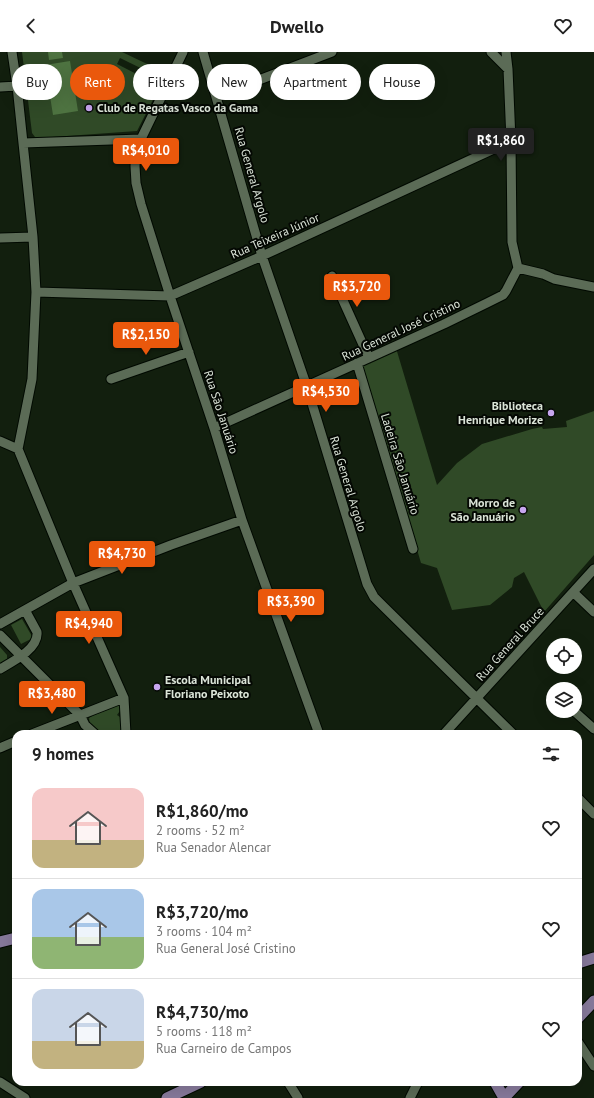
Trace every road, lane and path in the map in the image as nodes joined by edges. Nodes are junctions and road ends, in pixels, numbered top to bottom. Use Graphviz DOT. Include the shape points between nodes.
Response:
graph roads {
  1 [pos="12,52"];
  2 [pos="183,52"];
  3 [pos="204,52"];
  4 [pos="332,52"];
  5 [pos="491,52"];
  6 [pos="506,52"];
  7 [pos="14,64"];
  8 [pos="208,64"];
  9 [pos="508,69"];
  10 [pos="262,79"];
  11 [pos="12,86"];
  12 [pos="0,87"];
  13 [pos="18,100"];
  14 [pos="218,100"];
  15 [pos="141,139"];
  16 [pos="511,141"];
  17 [pos="23,143"];
  18 [pos="33,237"];
  19 [pos="0,238"];
  20 [pos="262,256"];
  21 [pos="518,268"];
  22 [pos="332,276"];
  23 [pos="594,287"];
  24 [pos="36,292"];
  25 [pos="170,296"];
  26 [pos="188,352"];
  27 [pos="369,358"];
  28 [pos="357,363"];
  29 [pos="111,379"];
  30 [pos="307,387"];
  31 [pos="214,428"];
  32 [pos="0,441"];
  33 [pos="18,449"];
  34 [pos="242,520"];
  35 [pos="412,549"];
  36 [pos="594,569"];
  37 [pos="73,583"];
  38 [pos="573,592"];
  39 [pos="26,610"];
  40 [pos="594,612"];
  41 [pos="0,624"];
  42 [pos="0,635"];
  43 [pos="21,657"];
  44 [pos="0,669"];
  45 [pos="124,698"];
  46 [pos="477,698"];
  47 [pos="80,715"];
  48 [pos="582,718"];
  49 [pos="594,729"];
  50 [pos="42,730"];
  51 [pos="90,730"];
  52 [pos="126,730"];
  53 [pos="318,730"];
  54 [pos="448,730"];
  55 [pos="509,730"];
  56 [pos="12,743"];
  57 [pos="0,748"];
  58 [pos="582,802"];
  59 [pos="594,814"];
  60 [pos="12,939"];
  61 [pos="0,942"];
  62 [pos="594,958"];
  63 [pos="582,962"];
  64 [pos="594,1001"];
  65 [pos="582,1014"];
  66 [pos="582,1048"];
  67 [pos="594,1066"];
  68 [pos="1,1084"];
  69 [pos="192,1086"];
  70 [pos="290,1086"];
  71 [pos="416,1086"];
  72 [pos="497,1086"];
  73 [pos="515,1086"];
  74 [pos="25,1098"];
  75 [pos="167,1098"];
  76 [pos="298,1098"];
  77 [pos="410,1098"];
  78 [pos="504,1098"];
  1 -- 7 [label="street"];
  2 -- 15 [label="street, Rua São Januário"];
  3 -- 8 [label="street, Rua General Argolo"];
  4 -- 10 [label="street"];
  5 -- 9 [label="street"];
  6 -- 9 [label="street"];
  9 -- 16 [label="street"];
  11 -- 12 [label="street"];
  13 -- 17 [label="street"];
  14 -- 20 [label="street, Rua General Argolo"];
  15 -- 17 [label="street"];
  15 -- 25 [label="street, Rua São Januário" via="136,151 136,183"];
  16 -- 20 [label="street, Rua Teixeira Júnior"];
  16 -- 21 [label="street" via="512,242"];
  17 -- 18 [label="street"];
  18 -- 19 [label="street"];
  18 -- 24 [label="street"];
  20 -- 25 [label="street, Rua Teixeira Júnior"];
  20 -- 30 [label="street, Rua General Argolo"];
  21 -- 23 [label="street"];
  21 -- 27 [label="street, Rua General José Cristino" via="503,295"];
  22 -- 27 [label="street"];
  24 -- 25 [label="street, Rua Teixeira Júnior"];
  24 -- 33 [label="street" via="32,379"];
  25 -- 26 [label="street, Rua São Januário"];
  26 -- 29 [label="street"];
  26 -- 31 [label="street, Rua São Januário"];
  27 -- 28 [label="street, Rua General José Cristino"];
  28 -- 30 [label="street, Rua General José Cristino"];
  28 -- 35 [label="street, Ladeira São Januário"];
  30 -- 31 [label="street, Rua General José Cristino"];
  30 -- 46 [label="street, Rua General Argolo" via="367,584 374,597"];
  31 -- 34 [label="street, Rua São Januário"];
  32 -- 33 [label="street"];
  33 -- 37 [label="street"];
  34 -- 37 [label="street"];
  34 -- 53 [label="street, Rua São Januário"];
  36 -- 38 [label="street, Rua General Bruce"];
  37 -- 39 [label="street"];
  37 -- 45 [label="street"];
  38 -- 40 [label="street"];
  38 -- 46 [label="street, Rua General Bruce"];
  39 -- 41 [label="street"];
  39 -- 43 [label="street" via="38,636 35,644"];
  42 -- 43 [label="street"];
  43 -- 44 [label="street"];
  43 -- 47 [label="street"];
  45 -- 47 [label="street"];
  45 -- 52 [label="street"];
  46 -- 54 [label="street, Rua General Bruce"];
  46 -- 55 [label="street, Rua General Argolo"];
  47 -- 50 [label="street"];
  47 -- 51 [label="street"];
  48 -- 49 [label="street"];
  56 -- 57 [label="street"];
  58 -- 59 [label="street"];
  60 -- 61 [label="main road"];
  62 -- 63 [label="main road"];
  64 -- 65 [label="main road"];
  66 -- 67 [label="street"];
  68 -- 74 [label="street"];
  69 -- 75 [label="main road"];
  70 -- 76 [label="street"];
  71 -- 77 [label="street"];
  72 -- 78 [label="main road"];
  73 -- 78 [label="main road"];
}
